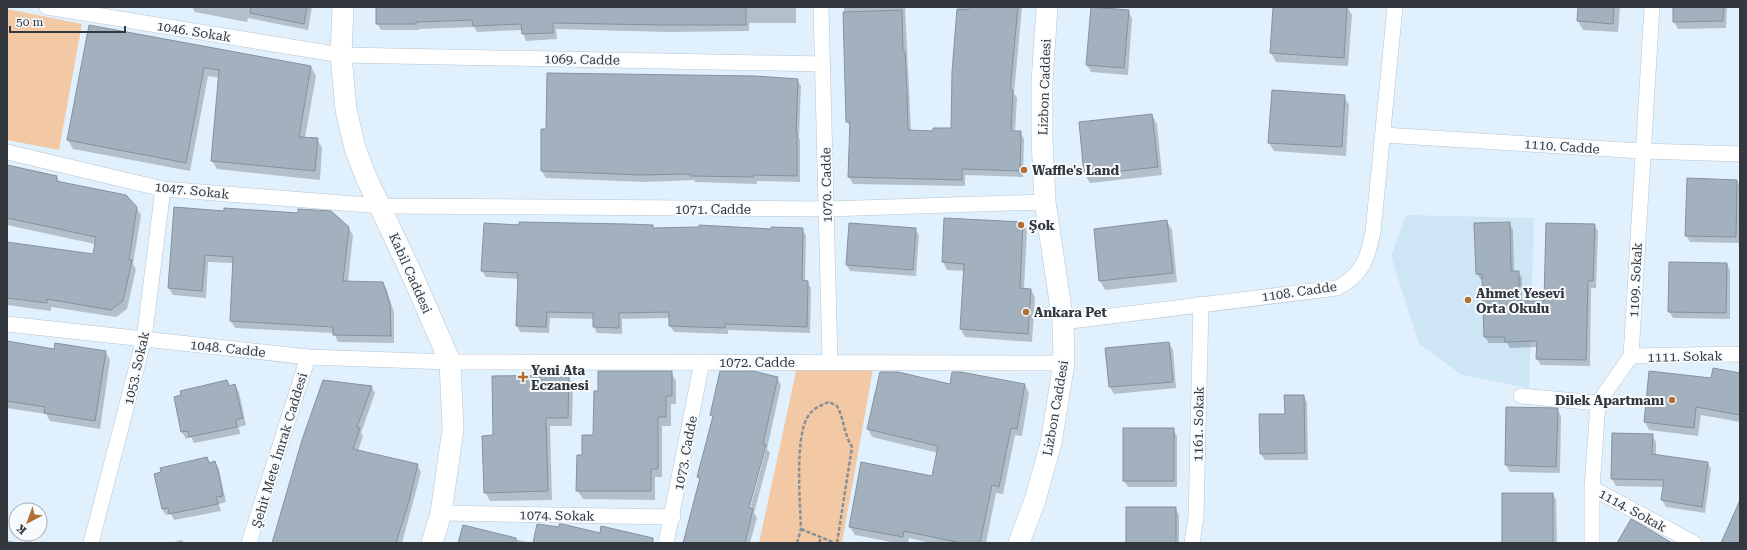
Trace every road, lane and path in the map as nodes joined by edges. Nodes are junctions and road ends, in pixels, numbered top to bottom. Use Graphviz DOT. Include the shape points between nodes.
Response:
graph roads {
  1 [pos="47,7"];
  2 [pos="343,7"];
  3 [pos="821,7"];
  4 [pos="1047,7"];
  5 [pos="1395,7"];
  6 [pos="1652,7"];
  7 [pos="341,55"];
  8 [pos="823,64"];
  9 [pos="1383,135"];
  10 [pos="1642,151"];
  11 [pos="7,152"];
  12 [pos="1740,154"];
  13 [pos="163,189"];
  14 [pos="1045,202"];
  15 [pos="380,206"];
  16 [pos="826,209"];
  17 [pos="1201,304"];
  18 [pos="1063,322"];
  19 [pos="7,324"];
  20 [pos="144,339"];
  21 [pos="1740,354"];
  22 [pos="308,356"];
  23 [pos="1631,356"];
  24 [pos="450,362"];
  25 [pos="702,362"];
  26 [pos="830,362"];
  27 [pos="1064,363"];
  28 [pos="1521,396"];
  29 [pos="1598,403"];
  30 [pos="1592,488"];
  31 [pos="441,513"];
  32 [pos="672,517"];
  33 [pos="801,529"];
  34 [pos="821,538"];
  35 [pos="91,543"];
  36 [pos="249,543"];
  37 [pos="432,543"];
  38 [pos="666,543"];
  39 [pos="798,543"];
  40 [pos="819,543"];
  41 [pos="836,543"];
  42 [pos="1019,543"];
  43 [pos="1192,543"];
  44 [pos="1592,543"];
  45 [pos="1694,543"];
  1 -- 7 [label="street, 1046. Sokak"];
  2 -- 7 [label="main road, Kabil Caddesi"];
  3 -- 8 [label="street, 1070. Cadde"];
  4 -- 14 [label="main road, Lizbon Caddesi" via="1042,83"];
  5 -- 9 [label="street, 1108. Cadde"];
  6 -- 10 [label="street, 1109. Sokak"];
  7 -- 8 [label="street, 1069. Cadde"];
  7 -- 15 [label="main road, Kabil Caddesi" via="346,110 355,148"];
  8 -- 16 [label="street, 1070. Cadde"];
  9 -- 10 [label="street, 1110. Cadde"];
  9 -- 17 [label="street, 1108. Cadde" via="1373,232 1361,269 1350,281 1337,288"];
  10 -- 12 [label="street, 1110. Cadde"];
  10 -- 23 [label="street, 1109. Sokak"];
  11 -- 13 [label="street, 1047. Sokak"];
  13 -- 15 [label="street, 1047. Sokak"];
  13 -- 20 [label="street, 1053. Sokak"];
  14 -- 16 [label="street, 1071. Cadde"];
  14 -- 18 [label="main road, Lizbon Caddesi"];
  15 -- 16 [label="street, 1071. Cadde"];
  15 -- 24 [label="main road, Kabil Caddesi"];
  16 -- 26 [label="street, 1070. Cadde"];
  17 -- 18 [label="street, 1108. Cadde"];
  17 -- 43 [label="street, 1161. Sokak" via="1196,517"];
  18 -- 27 [label="main road, Lizbon Caddesi"];
  19 -- 20 [label="street, 1048. Cadde"];
  20 -- 22 [label="street, 1048. Cadde"];
  20 -- 35 [label="street, 1053. Sokak"];
  21 -- 23 [label="street, 1111. Sokak"];
  22 -- 24 [label="street, 1048. Cadde"];
  22 -- 36 [label="street, Şehit Mete İmrak Caddesi"];
  23 -- 29 [label="street"];
  24 -- 25 [label="street, 1072. Cadde"];
  24 -- 31 [label="main road, Kabil Caddesi" via="454,430"];
  25 -- 26 [label="street, 1072. Cadde"];
  25 -- 32 [label="street, 1073. Cadde"];
  26 -- 27 [label="street, 1072. Cadde"];
  27 -- 42 [label="main road, Lizbon Caddesi" via="1051,443 1035,500"];
  28 -- 29 [label="street"];
  29 -- 30 [label="street"];
  30 -- 44 [label="street"];
  30 -- 45 [label="street, 1114. Sokak"];
  31 -- 32 [label="street, 1074. Sokak"];
  31 -- 37 [label="main road, Kabil Caddesi"];
  32 -- 38 [label="street, 1073. Cadde"];
  33 -- 34 [label="path"];
  33 -- 39 [label="path"];
  33 -- 41 [label="path" via="800,439 806,418 816,407 829,402 837,406 843,418 845,436 852,447"];
  34 -- 40 [label="path"];
  34 -- 41 [label="path"];
}
